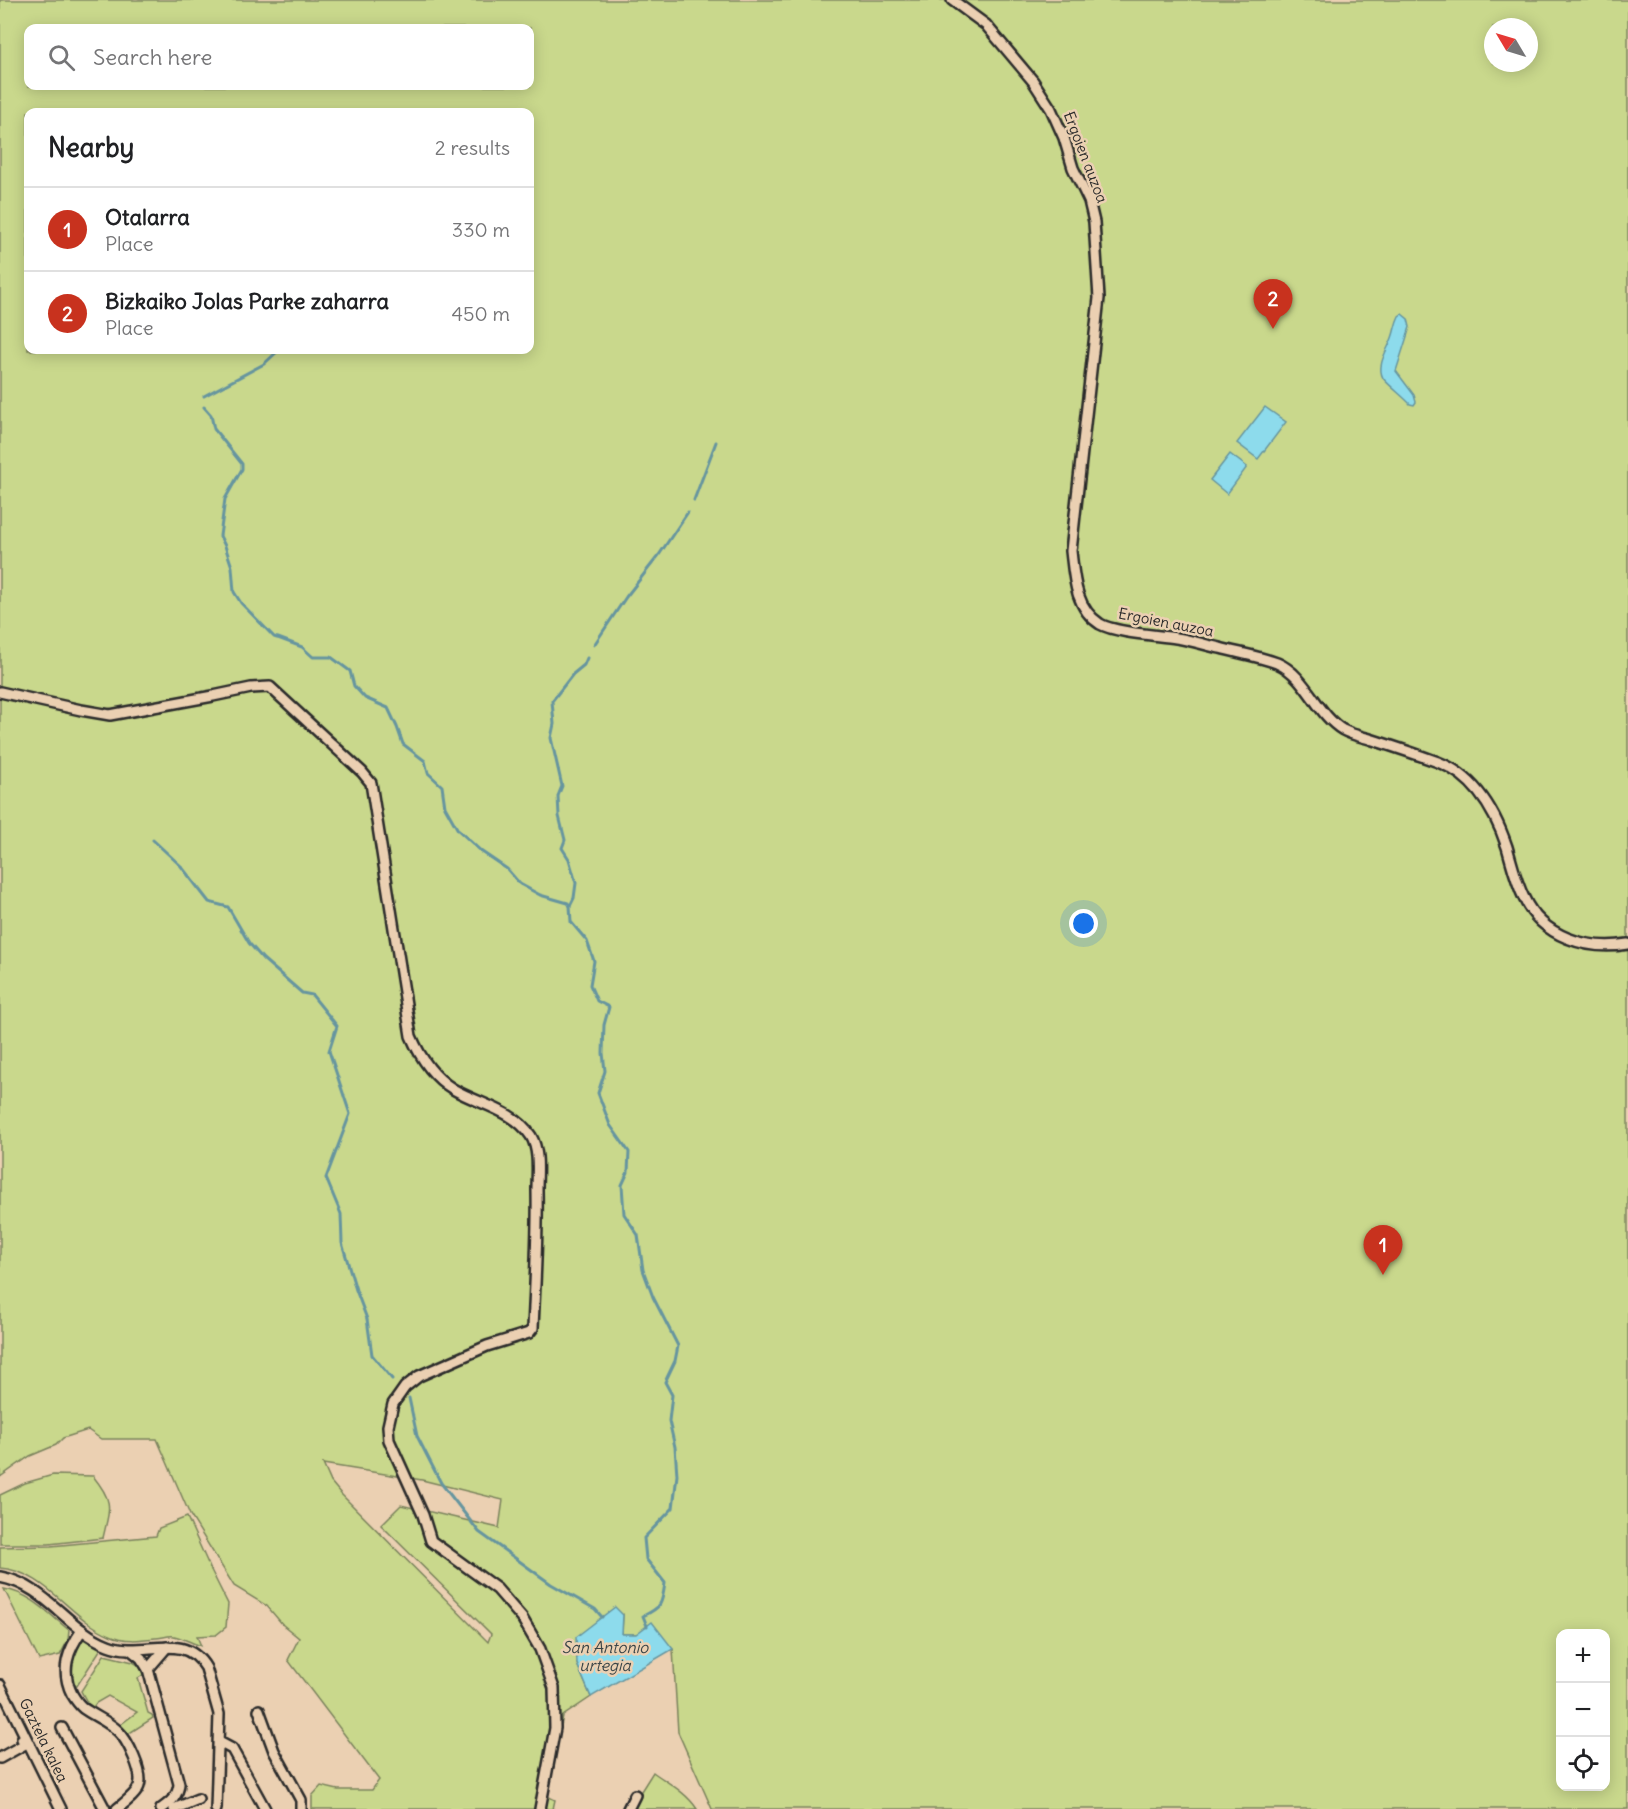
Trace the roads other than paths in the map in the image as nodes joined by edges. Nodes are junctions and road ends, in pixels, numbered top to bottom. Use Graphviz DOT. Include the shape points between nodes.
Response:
graph roads {
  1 [pos="952,0"];
  2 [pos="0,692"];
  3 [pos="1628,944"];
  4 [pos="0,1577"];
  5 [pos="82,1630"];
  6 [pos="167,1647"];
  7 [pos="131,1650"];
  8 [pos="148,1669"];
  9 [pos="0,1685"];
  10 [pos="259,1710"];
  11 [pos="62,1728"];
  12 [pos="25,1737"];
  13 [pos="219,1742"];
  14 [pos="0,1758"];
  15 [pos="635,1796"];
  16 [pos="198,1799"];
  17 [pos="61,1809"];
  18 [pos="105,1809"];
  19 [pos="117,1809"];
  20 [pos="161,1809"];
  21 [pos="174,1809"];
  22 [pos="216,1809"];
  23 [pos="265,1809"];
  24 [pos="302,1809"];
  25 [pos="540,1809"];
  26 [pos="628,1809"];
  1 -- 3 [label="street, Ergoien auzoa" via="986,25 1039,90 1064,138 1094,222 1099,298 1071,551 1075,590 1087,612 1101,624 1117,629 1179,639 1280,665 1298,679 1329,718 1344,730 1441,764 1461,775 1478,789 1490,809 1524,899 1535,916 1552,931 1574,942"];
  2 -- 25 [label="street" via="110,715 251,687 270,687 371,783 411,1036 418,1053 442,1082 505,1113 522,1126 537,1154 533,1328 529,1333 487,1346 419,1376 393,1404 388,1426 389,1440 431,1541 497,1589 522,1618 540,1649 554,1688 555,1728"];
  4 -- 5 [label="street" via="26,1584"];
  5 -- 7 [label="street" via="107,1645"];
  5 -- 19 [label="street" via="67,1657 69,1687 82,1707 119,1732 140,1776 136,1790"];
  6 -- 7 [label="street"];
  6 -- 8 [label="street"];
  6 -- 13 [label="street" via="188,1650 206,1668 219,1714"];
  7 -- 8 [label="street"];
  8 -- 20 [label="street" via="179,1784 174,1799"];
  9 -- 12 [label="street, Gaztela kalea"];
  10 -- 24 [label="street"];
  11 -- 18 [label="street"];
  12 -- 14 [label="street" via="25,1744"];
  12 -- 17 [label="street, Gaztela kalea"];
  13 -- 22 [label="street"];
  13 -- 23 [label="street" via="232,1749"];
  15 -- 26 [label="street"];
  16 -- 21 [label="street"];
}
